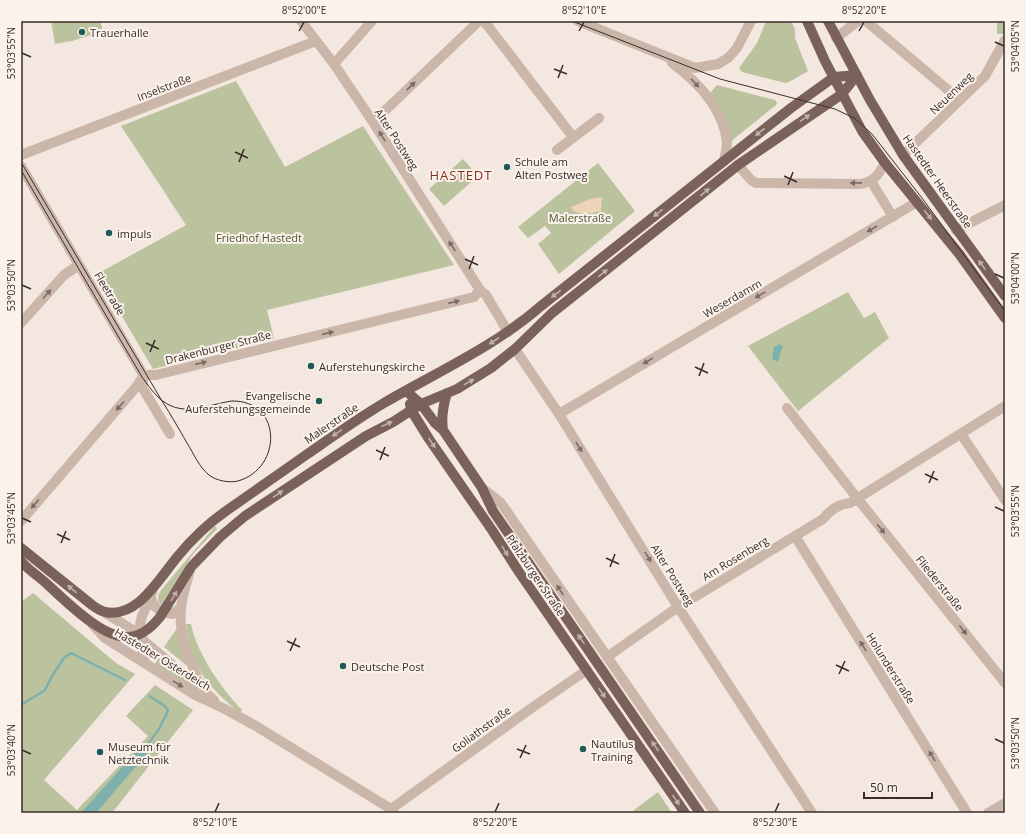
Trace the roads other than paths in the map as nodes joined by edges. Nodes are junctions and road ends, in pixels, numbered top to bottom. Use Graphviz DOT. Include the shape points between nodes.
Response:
graph roads {
  1 [pos="301,21"];
  2 [pos="372,21"];
  3 [pos="479,21"];
  4 [pos="484,21"];
  5 [pos="578,21"];
  6 [pos="751,21"];
  7 [pos="806,21"];
  8 [pos="828,21"];
  9 [pos="858,21"];
  10 [pos="866,21"];
  11 [pos="836,38"];
  12 [pos="1005,40"];
  13 [pos="316,41"];
  14 [pos="653,52"];
  15 [pos="334,64"];
  16 [pos="857,75"];
  17 [pos="834,76"];
  18 [pos="842,94"];
  19 [pos="960,100"];
  20 [pos="598,118"];
  21 [pos="373,122"];
  22 [pos="573,137"];
  23 [pos="557,150"];
  24 [pos="21,155"];
  25 [pos="903,155"];
  26 [pos="724,161"];
  27 [pos="886,163"];
  28 [pos="738,165"];
  29 [pos="21,166"];
  30 [pos="871,181"];
  31 [pos="917,202"];
  32 [pos="1005,204"];
  33 [pos="893,217"];
  34 [pos="956,230"];
  35 [pos="79,264"];
  36 [pos="480,290"];
  37 [pos="1005,296"];
  38 [pos="1005,318"];
  39 [pos="21,323"];
  40 [pos="508,332"];
  41 [pos="515,349"];
  42 [pos="144,376"];
  43 [pos="406,391"];
  44 [pos="446,394"];
  45 [pos="421,404"];
  46 [pos="1005,406"];
  47 [pos="787,408"];
  48 [pos="412,410"];
  49 [pos="558,414"];
  50 [pos="443,430"];
  51 [pos="170,434"];
  52 [pos="961,434"];
  53 [pos="482,488"];
  54 [pos="857,498"];
  55 [pos="1005,500"];
  56 [pos="21,521"];
  57 [pos="795,536"];
  58 [pos="21,548"];
  59 [pos="21,560"];
  60 [pos="191,567"];
  61 [pos="153,589"];
  62 [pos="150,599"];
  63 [pos="678,606"];
  64 [pos="181,608"];
  65 [pos="104,612"];
  66 [pos="163,612"];
  67 [pos="86,619"];
  68 [pos="139,634"];
  69 [pos="607,657"];
  70 [pos="145,663"];
  71 [pos="587,670"];
  72 [pos="1005,683"];
  73 [pos="201,689"];
  74 [pos="225,709"];
  75 [pos="1005,803"];
  76 [pos="393,811"];
  77 [pos="685,813"];
  78 [pos="700,813"];
  79 [pos="715,813"];
  80 [pos="812,813"];
  81 [pos="967,813"];
  82 [pos="988,813"];
  1 -- 13 [label="street, Alter Postweg"];
  2 -- 15 [label="street"];
  21 -- 3 [label="street, one-way"];
  4 -- 22 [label="street"];
  5 -- 14 [label="street"];
  6 -- 14 [label="street" via="737,48 718,64 695,68"];
  7 -- 17 [label="main road"];
  8 -- 11 [label="main road, Hastedter Heerstraße"];
  9 -- 11 [label="street"];
  10 -- 19 [label="street"];
  11 -- 16 [label="main road, Hastedter Heerstraße"];
  12 -- 19 [label="street, Neuenweg" via="986,76"];
  13 -- 15 [label="street, Alter Postweg"];
  13 -- 24 [label="street, Inselstraße"];
  14 -- 26 [label="street, one-way" via="689,76 714,104 727,143"];
  15 -- 21 [label="street, Alter Postweg"];
  16 -- 17 [label="main road"];
  16 -- 18 [label="main road"];
  16 -- 25 [label="main road, Hastedter Heerstraße"];
  17 -- 18 [label="main road"];
  17 -- 26 [label="main road, Malerstraße, one-way"];
  18 -- 27 [label="main road" via="862,131"];
  28 -- 18 [label="main road, one-way"];
  19 -- 25 [label="street, Neuenweg"];
  20 -- 22 [label="street"];
  36 -- 21 [label="street, Alter Postweg, one-way"];
  22 -- 23 [label="street"];
  25 -- 34 [label="main road, Hastedter Heerstraße"];
  26 -- 40 [label="main road, Malerstraße, one-way"];
  27 -- 30 [label="street" via="878,176"];
  27 -- 31 [label="main road"];
  30 -- 28 [label="street, one-way" via="861,184 756,183"];
  41 -- 28 [label="main road, one-way" via="552,313"];
  29 -- 35 [label="street, Fleetrade"];
  30 -- 33 [label="street"];
  31 -- 33 [label="street, Weserdamm"];
  31 -- 38 [label="main road, one-way" via="960,255"];
  32 -- 34 [label="street"];
  33 -- 49 [label="street, Weserdamm, one-way"];
  37 -- 34 [label="main road, Hastedter Heerstraße, one-way"];
  39 -- 35 [label="street, one-way" via="64,275"];
  35 -- 42 [label="street, Fleetrade"];
  36 -- 40 [label="street, Alter Postweg" via="486,295"];
  42 -- 36 [label="street, Drakenburger Straße, one-way" via="474,297"];
  40 -- 43 [label="main road, Malerstraße, one-way"];
  44 -- 41 [label="main road, one-way" via="479,376"];
  41 -- 49 [label="street, Alter Postweg"];
  42 -- 51 [label="street, Fleetrade" via="142,387"];
  42 -- 56 [label="street, one-way"];
  43 -- 45 [label="main road, Pfalzburger Straße"];
  43 -- 48 [label="main road, Pfalzburger Straße"];
  43 -- 61 [label="main road, Malerstraße, one-way" via="356,420 217,518 194,538"];
  44 -- 45 [label="main road"];
  44 -- 50 [label="main road" via="441,419"];
  45 -- 48 [label="main road"];
  45 -- 50 [label="main road, Pfalzburger Straße"];
  46 -- 52 [label="street, Am Rosenberg"];
  47 -- 54 [label="street"];
  60 -- 48 [label="main road, one-way" via="246,516 366,436"];
  48 -- 71 [label="main road, Pfalzburger Straße, one-way" via="429,439"];
  49 -- 63 [label="street, Alter Postweg, one-way"];
  50 -- 53 [label="main road, Pfalzburger Straße"];
  52 -- 54 [label="street, Am Rosenberg"];
  52 -- 55 [label="street"];
  69 -- 53 [label="street, Pfalzburger Straße, one-way" via="501,503"];
  78 -- 53 [label="main road, Pfalzburger Straße, one-way" via="493,511"];
  54 -- 57 [label="street, Am Rosenberg" via="828,512 823,519"];
  54 -- 72 [label="street, Fliederstraße, one-way"];
  57 -- 63 [label="street, Am Rosenberg"];
  81 -- 57 [label="street, Holunderstraße, one-way"];
  65 -- 58 [label="main road, Hastedter Osterdeich, one-way" via="92,606"];
  59 -- 67 [label="main road, Hastedter Osterdeich"];
  60 -- 64 [label="street"];
  66 -- 60 [label="main road, one-way"];
  61 -- 62 [label="street, Malerstraße"];
  61 -- 65 [label="main road, Malerstraße" via="127,610 117,613"];
  62 -- 66 [label="street" via="155,607"];
  62 -- 68 [label="street, Malerstraße" via="142,616"];
  63 -- 69 [label="street, Am Rosenberg"];
  63 -- 80 [label="street, Alter Postweg"];
  64 -- 66 [label="street" via="172,614"];
  64 -- 73 [label="street" via="185,647"];
  65 -- 68 [label="street, Hastedter Osterdeich"];
  66 -- 68 [label="main road" via="154,624"];
  67 -- 68 [label="main road" via="116,634 127,637"];
  67 -- 70 [label="street, Hastedter Osterdeich" via="105,638"];
  68 -- 70 [label="street, Malerstraße"];
  68 -- 73 [label="street, Hastedter Osterdeich"];
  69 -- 79 [label="street, Pfalzburger Straße"];
  70 -- 74 [label="street, Hastedter Osterdeich, one-way" via="195,695"];
  71 -- 76 [label="street, Goliathstraße"];
  71 -- 77 [label="main road, Pfalzburger Straße, one-way"];
  73 -- 74 [label="street, Hastedter Osterdeich"];
  74 -- 76 [label="street, Hastedter Osterdeich"];
  75 -- 82 [label="street"];
}
